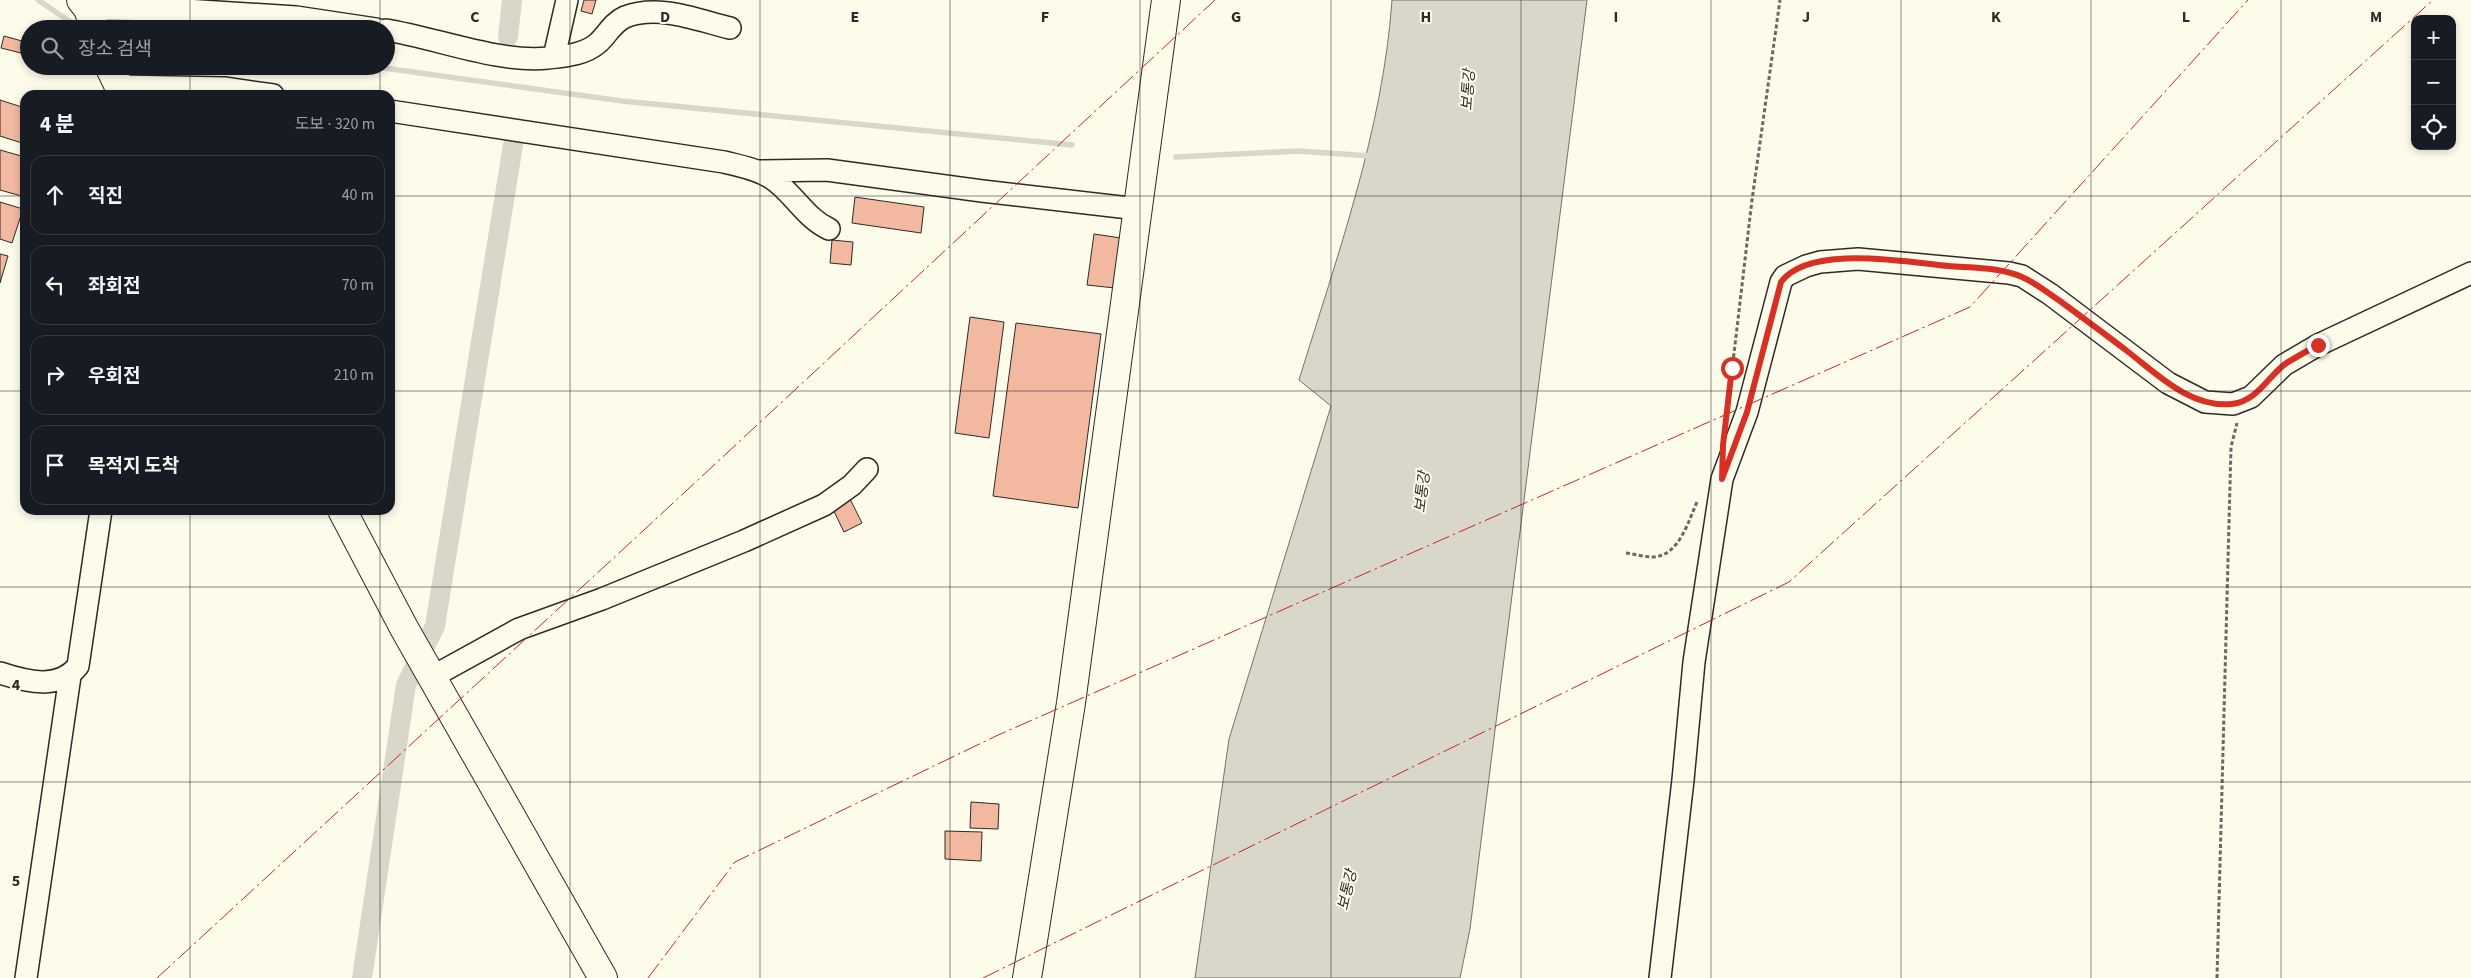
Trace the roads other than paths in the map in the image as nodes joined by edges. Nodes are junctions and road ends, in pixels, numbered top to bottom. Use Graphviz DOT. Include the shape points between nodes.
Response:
graph roads {
  1 [pos="567,0"];
  2 [pos="1166,0"];
  3 [pos="88,13"];
  4 [pos="316,20"];
  5 [pos="730,28"];
  6 [pos="395,32"];
  7 [pos="554,57"];
  8 [pos="116,83"];
  9 [pos="238,90"];
  10 [pos="395,112"];
  11 [pos="756,171"];
  12 [pos="1138,208"];
  13 [pos="829,230"];
  14 [pos="2471,273"];
  15 [pos="867,469"];
  16 [pos="100,515"];
  17 [pos="345,515"];
  18 [pos="0,673"];
  19 [pos="70,676"];
  20 [pos="432,677"];
  21 [pos="26,978"];
  22 [pos="603,978"];
  23 [pos="1027,978"];
  24 [pos="1660,978"];
  1 -- 7 [label="street"];
  2 -- 12 [label="main road"];
  3 -- 4 [label="street" via="185,10"];
  5 -- 7 [label="street" via="671,13 647,12 625,17 613,24 598,43 584,52"];
  6 -- 7 [label="street" via="516,57"];
  8 -- 9 [label="street"];
  10 -- 11 [label="street" via="724,162"];
  11 -- 12 [label="street" via="826,170"];
  11 -- 13 [label="street" via="773,179 818,224"];
  12 -- 23 [label="main road" via="1071,704"];
  14 -- 24 [label="street" via="2306,352 2284,365 2244,401 2220,404 2205,402 2168,383 2050,294 2015,275 1858,259 1820,262 1786,276 1781,282 1747,412 1722,479 1694,662 1684,780"];
  15 -- 20 [label="street" via="852,485 824,505 602,599 519,629"];
  16 -- 19 [label="street" via="78,666"];
  17 -- 20 [label="main road"];
  18 -- 19 [label="street" via="48,683"];
  19 -- 21 [label="street"];
  20 -- 22 [label="main road"];
}
